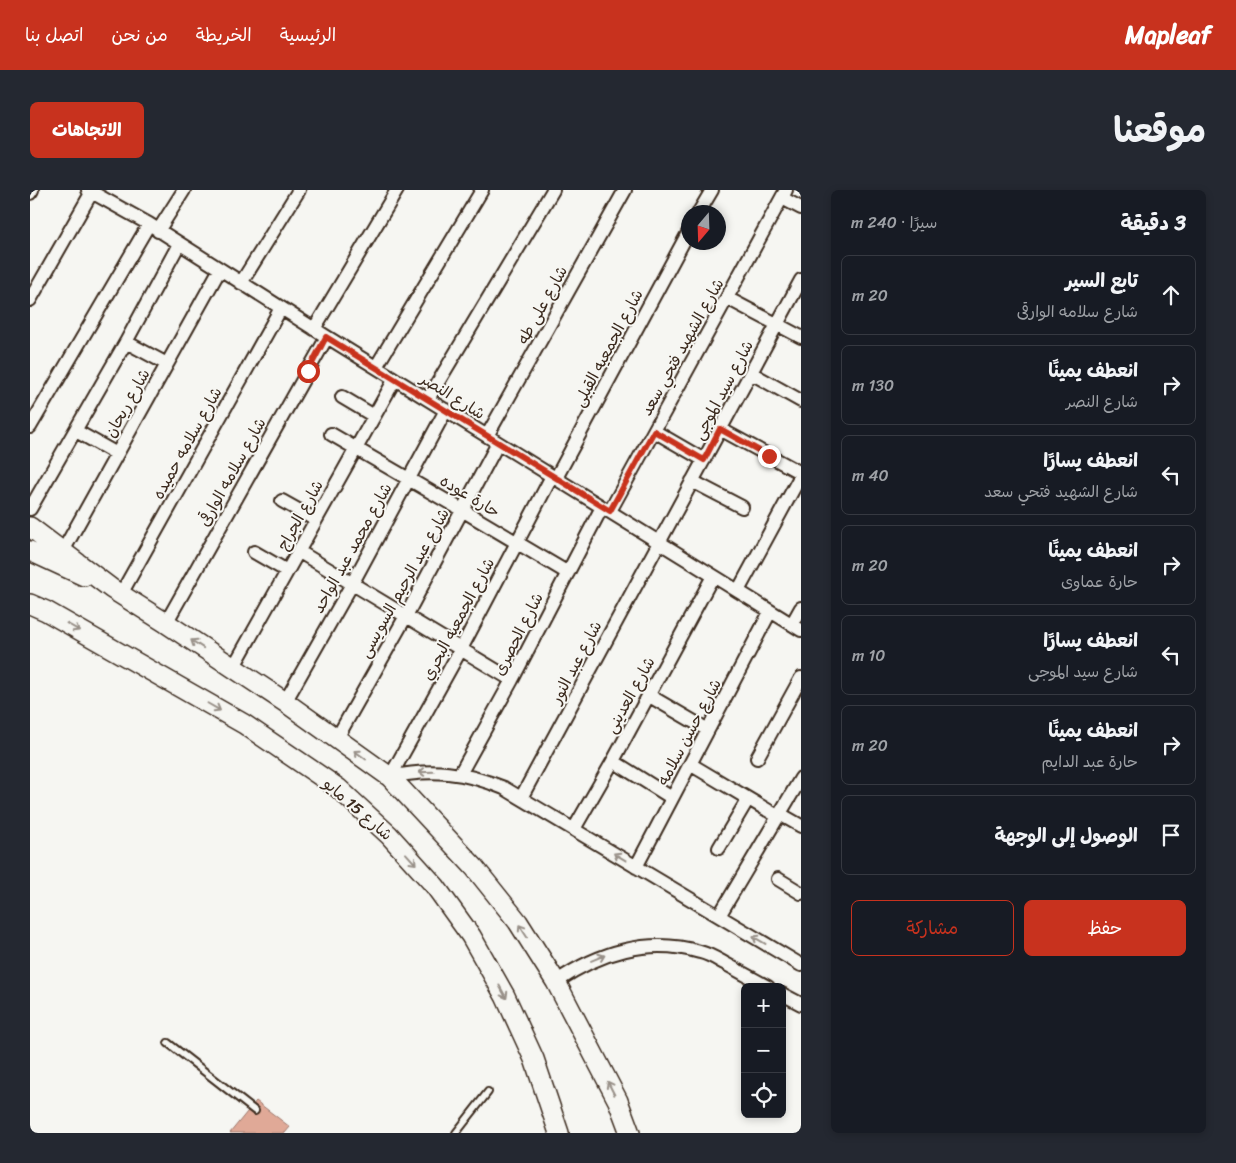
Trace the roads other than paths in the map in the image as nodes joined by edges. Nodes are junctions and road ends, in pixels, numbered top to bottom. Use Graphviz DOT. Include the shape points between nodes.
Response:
graph roads {
  1 [pos="184,190"];
  2 [pos="299,190"];
  3 [pos="397,190"];
  4 [pos="482,190"];
  5 [pos="553,190"];
  6 [pos="625,190"];
  7 [pos="712,190"];
  8 [pos="91,191"];
  9 [pos="784,194"];
  10 [pos="703,205"];
  11 [pos="801,208"];
  12 [pos="154,228"];
  13 [pos="179,244"];
  14 [pos="681,246"];
  15 [pos="220,270"];
  16 [pos="801,280"];
  17 [pos="241,283"];
  18 [pos="727,298"];
  19 [pos="30,300"];
  20 [pos="281,308"];
  21 [pos="777,325"];
  22 [pos="314,329"];
  23 [pos="326,337"];
  24 [pos="801,337"];
  25 [pos="126,342"];
  26 [pos="167,364"];
  27 [pos="376,367"];
  28 [pos="751,373"];
  29 [pos="395,379"];
  30 [pos="342,397"];
  31 [pos="428,399"];
  32 [pos="801,401"];
  33 [pos="446,410"];
  34 [pos="374,416"];
  35 [pos="30,427"];
  36 [pos="720,429"];
  37 [pos="76,431"];
  38 [pos="654,431"];
  39 [pos="331,434"];
  40 [pos="493,440"];
  41 [pos="356,448"];
  42 [pos="117,454"];
  43 [pos="704,460"];
  44 [pos="801,474"];
  45 [pos="554,477"];
  46 [pos="408,479"];
  47 [pos="692,481"];
  48 [pos="282,501"];
  49 [pos="742,507"];
  50 [pos="30,509"];
  51 [pos="606,509"];
  52 [pos="462,510"];
  53 [pos="316,520"];
  54 [pos="30,527"];
  55 [pos="659,542"];
  56 [pos="517,543"];
  57 [pos="30,551"];
  58 [pos="63,551"];
  59 [pos="254,552"];
  60 [pos="298,552"];
  61 [pos="287,571"];
  62 [pos="568,573"];
  63 [pos="713,576"];
  64 [pos="352,584"];
  65 [pos="738,591"];
  66 [pos="116,592"];
  67 [pos="30,595"];
  68 [pos="38,608"];
  69 [pos="801,608"];
  70 [pos="770,612"];
  71 [pos="406,616"];
  72 [pos="166,623"];
  73 [pos="796,627"];
  74 [pos="461,649"];
  75 [pos="233,668"];
  76 [pos="801,678"];
  77 [pos="512,680"];
  78 [pos="648,696"];
  79 [pos="797,696"];
  80 [pos="285,702"];
  81 [pos="708,730"];
  82 [pos="337,738"];
  83 [pos="757,758"];
  84 [pos="612,761"];
  85 [pos="690,764"];
  86 [pos="460,774"];
  87 [pos="390,777"];
  88 [pos="801,778"];
  89 [pos="521,798"];
  90 [pos="672,798"];
  91 [pos="748,799"];
  92 [pos="779,816"];
  93 [pos="801,826"];
  94 [pos="574,829"];
  95 [pos="719,848"];
  96 [pos="636,867"];
  97 [pos="778,879"];
  98 [pos="799,889"];
  99 [pos="719,916"];
  100 [pos="801,965"];
  101 [pos="556,982"];
  102 [pos="760,983"];
  103 [pos="786,996"];
  104 [pos="801,1004"];
  105 [pos="168,1043"];
  106 [pos="488,1092"];
  107 [pos="260,1115"];
  108 [pos="456,1133"];
  109 [pos="559,1133"];
  110 [pos="630,1133"];
  1 -- 12 [label="street"];
  2 -- 17 [label="street"];
  3 -- 22 [label="street"];
  4 -- 27 [label="street"];
  5 -- 31 [label="street"];
  6 -- 40 [label="street, شارع على طه"];
  7 -- 10 [label="street"];
  8 -- 12 [label="street, شارع النصر"];
  8 -- 19 [label="street"];
  9 -- 11 [label="street, شارع الشهيد فتحي سعد"];
  9 -- 18 [label="street, شارع الشهيد فتحي سعد"];
  12 -- 13 [label="street, شارع النصر"];
  12 -- 35 [label="street"];
  13 -- 15 [label="street, شارع النصر"];
  13 -- 25 [label="street"];
  14 -- 45 [label="street, شارع الجمعيه القبلى"];
  15 -- 17 [label="street, شارع النصر"];
  15 -- 26 [label="street, شارع ريحان"];
  16 -- 21 [label="street, شارع سيد الموجى"];
  17 -- 20 [label="street, شارع النصر"];
  18 -- 21 [label="street"];
  18 -- 38 [label="street, شارع الشهيد فتحي سعد"];
  20 -- 22 [label="street, شارع النصر"];
  20 -- 66 [label="street, شارع سلامه حميده"];
  21 -- 24 [label="street"];
  21 -- 28 [label="street, شارع سيد الموجى"];
  22 -- 23 [label="street, شارع النصر"];
  23 -- 27 [label="street, شارع النصر"];
  23 -- 72 [label="street, شارع سلامه الوارقى"];
  25 -- 26 [label="street"];
  25 -- 37 [label="street"];
  26 -- 42 [label="street, شارع ريحان"];
  27 -- 29 [label="street, شارع النصر"];
  28 -- 32 [label="street"];
  28 -- 36 [label="street, شارع سيد الموجى"];
  29 -- 31 [label="street, شارع النصر"];
  29 -- 34 [label="street, شارع الجراج"];
  30 -- 34 [label="street"];
  31 -- 33 [label="street, شارع النصر"];
  33 -- 40 [label="street, شارع النصر"];
  33 -- 46 [label="street, شارع محمد عبد الواحد"];
  34 -- 41 [label="street, شارع الجراج"];
  36 -- 43 [label="street, شارع سيد الموجى"];
  36 -- 44 [label="street"];
  37 -- 42 [label="street"];
  37 -- 50 [label="street"];
  38 -- 43 [label="street"];
  38 -- 51 [label="street, شارع الشهيد فتحي سعد"];
  39 -- 41 [label="street, حارة عوده"];
  40 -- 45 [label="street, شارع النصر"];
  40 -- 52 [label="street, شارع عبد الرحيم السويسى"];
  41 -- 46 [label="street, حارة عوده"];
  41 -- 53 [label="street, شارع الجراج"];
  42 -- 58 [label="street, شارع ريحان"];
  43 -- 47 [label="street, شارع سيد الموجى"];
  44 -- 65 [label="street"];
  45 -- 51 [label="street, شارع النصر"];
  45 -- 56 [label="street, شارع الجمعيه البحري"];
  46 -- 52 [label="street, حارة عوده"];
  46 -- 64 [label="street, شارع محمد عبد الواحد"];
  47 -- 49 [label="street"];
  47 -- 55 [label="street, شارع سيد الموجى"];
  48 -- 53 [label="street"];
  51 -- 55 [label="street, شارع النصر"];
  51 -- 62 [label="street, شارع الحصرى"];
  52 -- 56 [label="street, حارة عوده"];
  52 -- 71 [label="street, شارع عبد الرحيم السويسى"];
  53 -- 60 [label="street, شارع الجراج"];
  54 -- 58 [label="main road"];
  55 -- 63 [label="street, شارع النصر"];
  55 -- 89 [label="street, شارع عبد النور"];
  56 -- 62 [label="street, حارة عوده"];
  56 -- 74 [label="street, شارع الجمعيه البحري"];
  57 -- 66 [label="main road"];
  58 -- 66 [label="main road"];
  59 -- 61 [label="street"];
  60 -- 61 [label="street, شارع الجراج"];
  60 -- 64 [label="street"];
  61 -- 75 [label="street, شارع الجراج"];
  62 -- 77 [label="street, شارع الحصرى"];
  63 -- 65 [label="street, شارع النصر"];
  63 -- 78 [label="street, شارع العدينى"];
  64 -- 71 [label="street"];
  64 -- 80 [label="street, شارع محمد عبد الواحد"];
  65 -- 70 [label="street, شارع النصر"];
  66 -- 72 [label="main road"];
  67 -- 68 [label="main road, شارع 15 مايو"];
  68 -- 109 [label="main road, شارع 15 مايو, one-way" via="244,724 338,788 389,835 436,886 505,996 534,1059"];
  69 -- 73 [label="street"];
  70 -- 73 [label="street, شارع النصر"];
  70 -- 81 [label="street, شارع حسن سلامه"];
  71 -- 74 [label="street"];
  71 -- 82 [label="street, شارع عبد الرحيم السويسى"];
  75 -- 72 [label="main road, one-way"];
  74 -- 77 [label="street"];
  74 -- 87 [label="street, شارع الجمعيه البحري"];
  75 -- 80 [label="main road"];
  76 -- 79 [label="street"];
  77 -- 86 [label="street, شارع الحصرى"];
  78 -- 81 [label="street"];
  78 -- 84 [label="street, شارع العدينى"];
  79 -- 83 [label="street"];
  80 -- 82 [label="main road"];
  81 -- 85 [label="street, شارع حسن سلامه"];
  87 -- 82 [label="main road, one-way"];
  84 -- 90 [label="street"];
  84 -- 94 [label="street, شارع العدينى"];
  85 -- 90 [label="street, شارع حسن سلامه"];
  85 -- 91 [label="street"];
  86 -- 87 [label="street, one-way" via="425,772"];
  86 -- 89 [label="street" via="490,782"];
  101 -- 87 [label="main road, one-way" via="518,922 474,867"];
  88 -- 92 [label="street"];
  89 -- 94 [label="street"];
  90 -- 96 [label="street, شارع حسن سلامه"];
  91 -- 92 [label="street"];
  91 -- 95 [label="street"];
  92 -- 93 [label="street"];
  92 -- 99 [label="street"];
  96 -- 94 [label="street, one-way"];
  96 -- 99 [label="street"];
  97 -- 98 [label="street"];
  100 -- 99 [label="street, one-way"];
  101 -- 102 [label="street, one-way" via="603,956 661,946 702,952"];
  110 -- 101 [label="main road, one-way" via="618,1101"];
  103 -- 104 [label="street"];
  105 -- 107 [label="lane"];
  106 -- 108 [label="lane"];
}
